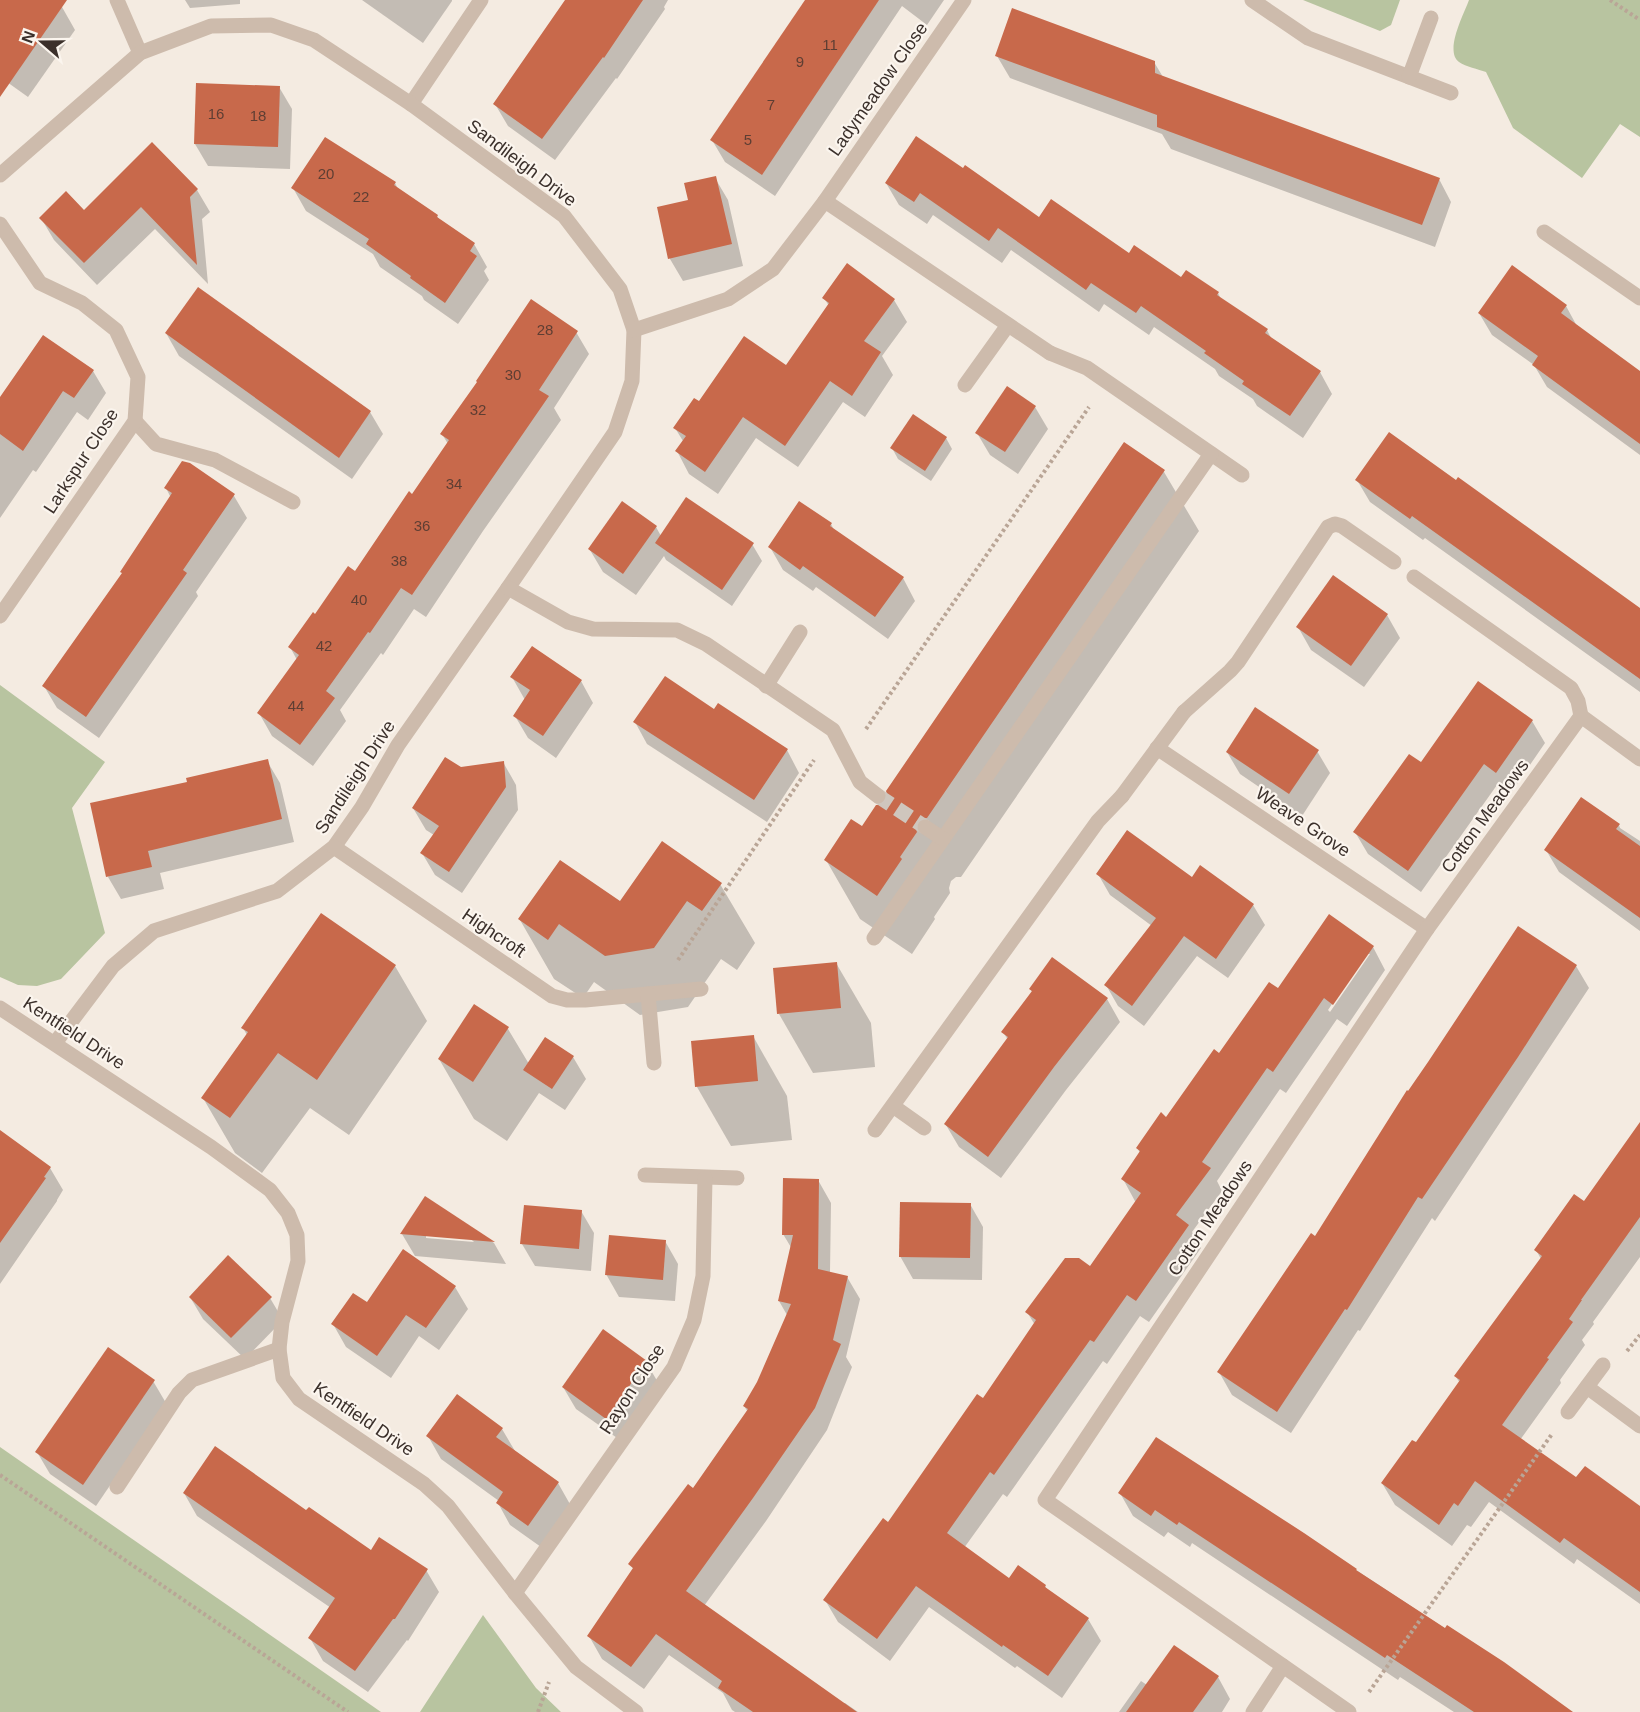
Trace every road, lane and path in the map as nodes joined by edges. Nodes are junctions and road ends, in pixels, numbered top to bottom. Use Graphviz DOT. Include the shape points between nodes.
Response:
graph roads {
  1 [pos="117,0"];
  2 [pos="481,0"];
  3 [pos="964,0"];
  4 [pos="1252,0"];
  5 [pos="1610,0"];
  6 [pos="1431,18"];
  7 [pos="1640,20"];
  8 [pos="140,53"];
  9 [pos="1408,77"];
  10 [pos="1451,93"];
  11 [pos="411,104"];
  12 [pos="0,175"];
  13 [pos="825,201"];
  14 [pos="0,224"];
  15 [pos="1544,232"];
  16 [pos="1640,298"];
  17 [pos="1008,325"];
  18 [pos="634,330"];
  19 [pos="1107,382"];
  20 [pos="965,385"];
  21 [pos="135,421"];
  22 [pos="1211,454"];
  23 [pos="1242,475"];
  24 [pos="293,502"];
  25 [pos="1394,562"];
  26 [pos="1414,577"];
  27 [pos="508,588"];
  28 [pos="0,616"];
  29 [pos="800,632"];
  30 [pos="766,686"];
  31 [pos="1581,716"];
  32 [pos="833,730"];
  33 [pos="1157,748"];
  34 [pos="847,756"];
  35 [pos="1640,759"];
  36 [pos="878,796"];
  37 [pos="925,826"];
  38 [pos="943,840"];
  39 [pos="334,847"];
  40 [pos="1427,928"];
  41 [pos="874,938"];
  42 [pos="700,988"];
  43 [pos="652,993"];
  44 [pos="0,1008"];
  45 [pos="55,1043"];
  46 [pos="654,1063"];
  47 [pos="893,1106"];
  48 [pos="924,1128"];
  49 [pos="875,1131"];
  50 [pos="645,1175"];
  51 [pos="705,1178"];
  52 [pos="737,1178"];
  53 [pos="279,1349"];
  54 [pos="1604,1365"];
  55 [pos="1587,1387"];
  56 [pos="1568,1412"];
  57 [pos="1640,1426"];
  58 [pos="0,1475"];
  59 [pos="117,1487"];
  60 [pos="515,1593"];
  61 [pos="1283,1666"];
  62 [pos="1369,1693"];
  63 [pos="348,1712"];
  64 [pos="636,1712"];
  65 [pos="1253,1712"];
  66 [pos="1349,1712"];
  1 -- 8 [label="street"];
  2 -- 11 [label="street"];
  3 -- 13 [label="street, Ladymeadow Close"];
  4 -- 9 [label="street" via="1308,38"];
  5 -- 7 [label="path"];
  6 -- 9 [label="street"];
  8 -- 11 [label="street, Sandileigh Drive" via="211,26 270,25 314,40"];
  8 -- 12 [label="street, Sandileigh Drive"];
  9 -- 10 [label="street"];
  11 -- 18 [label="street, Sandileigh Drive" via="564,216 620,289"];
  13 -- 17 [label="street"];
  13 -- 18 [label="street, Ladymeadow Close" via="773,269 728,299"];
  14 -- 21 [label="street, Larkspur Close" via="40,283 82,303 116,330 138,377"];
  15 -- 16 [label="street"];
  17 -- 19 [label="street"];
  17 -- 20 [label="street"];
  18 -- 27 [label="street, Sandileigh Drive" via="632,381 615,432"];
  19 -- 22 [label="street"];
  19 -- 34 [label="path"];
  21 -- 24 [label="street" via="156,444 215,460"];
  21 -- 28 [label="street, Larkspur Close"];
  22 -- 23 [label="street"];
  22 -- 38 [label="street"];
  25 -- 33 [label="street" via="1342,526 1328,527 1238,662 1184,712"];
  26 -- 31 [label="street" via="1570,688"];
  27 -- 30 [label="street" via="568,622 593,629 677,630 706,644"];
  27 -- 39 [label="street, Sandileigh Drive" via="398,745"];
  29 -- 30 [label="street"];
  30 -- 32 [label="street"];
  31 -- 35 [label="street"];
  31 -- 40 [label="street, Cotton Meadows"];
  32 -- 34 [label="street"];
  32 -- 43 [label="path"];
  33 -- 40 [label="street, Weave Grove"];
  33 -- 47 [label="street" via="1122,796 1098,820"];
  34 -- 36 [label="street" via="860,782"];
  37 -- 38 [label="street"];
  38 -- 41 [label="street"];
  39 -- 43 [label="street, Highcroft" via="552,996 585,1000"];
  39 -- 45 [label="street, Sandileigh Drive" via="277,891 154,931 113,966"];
  40 -- 61 [label="street, Cotton Meadows" via="1046,1500"];
  42 -- 43 [label="street, Highcroft"];
  43 -- 46 [label="street"];
  44 -- 45 [label="street, Kentfield Drive"];
  45 -- 53 [label="street, Kentfield Drive" via="270,1190 288,1214 297,1235 298,1261"];
  47 -- 48 [label="street"];
  47 -- 49 [label="street"];
  50 -- 51 [label="street"];
  51 -- 52 [label="street"];
  51 -- 60 [label="street, Rayon Close" via="703,1276 694,1320 674,1367"];
  53 -- 59 [label="street" via="192,1380"];
  53 -- 60 [label="street, Kentfield Drive" via="283,1378 299,1400 424,1484 448,1506"];
  54 -- 55 [label="street"];
  55 -- 56 [label="street"];
  55 -- 57 [label="street"];
  56 -- 62 [label="path"];
  58 -- 63 [label="path"];
  60 -- 64 [label="street, Kentfield Drive" via="576,1667"];
  61 -- 65 [label="street"];
  61 -- 66 [label="street, Cotton Meadows"];
}
